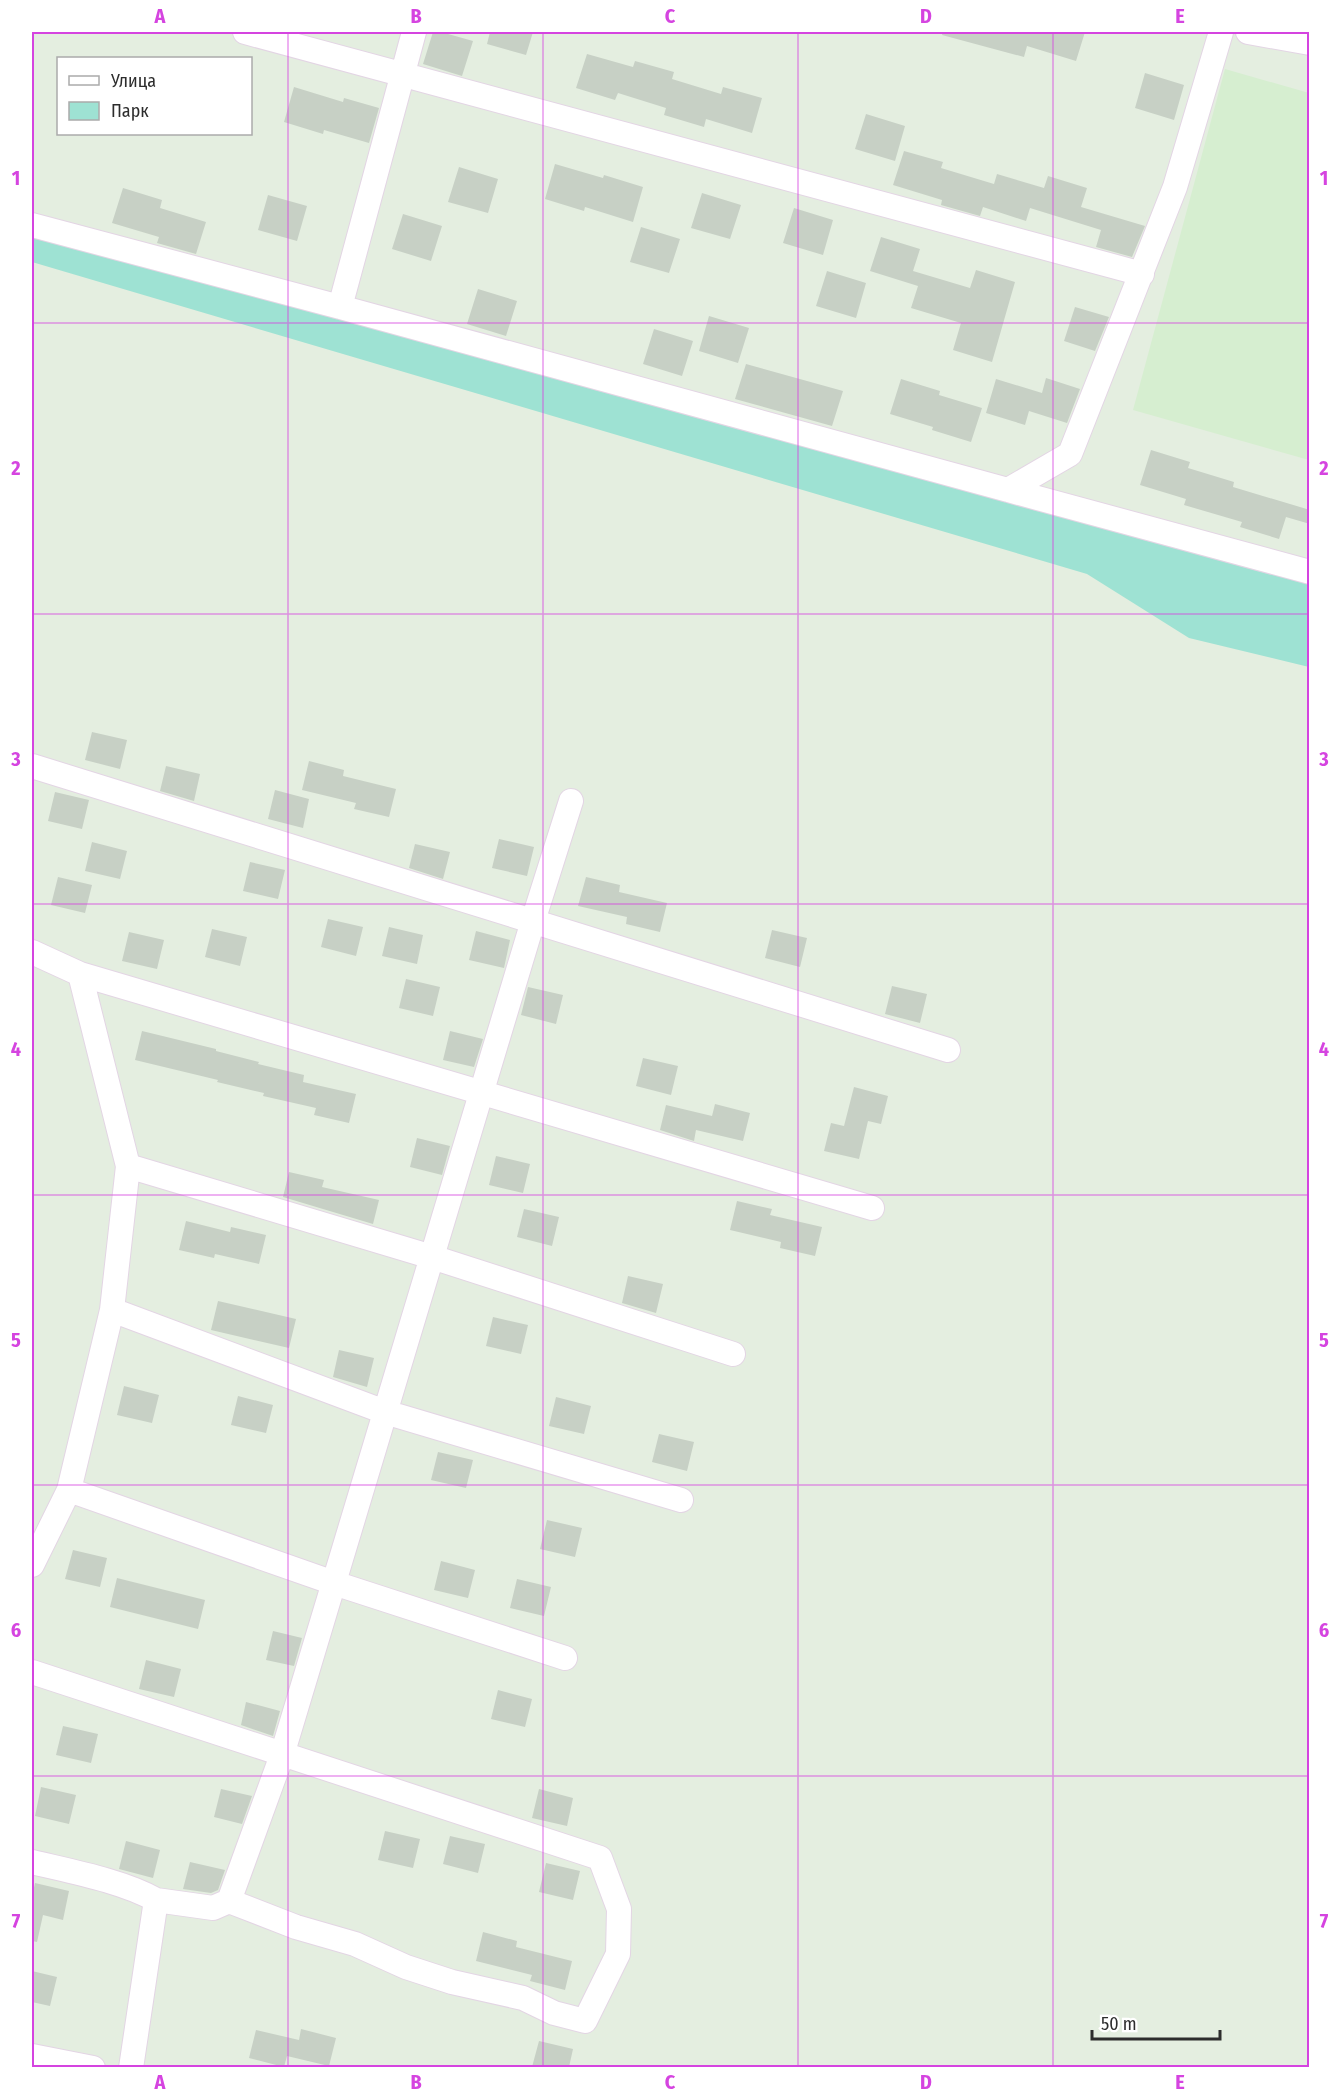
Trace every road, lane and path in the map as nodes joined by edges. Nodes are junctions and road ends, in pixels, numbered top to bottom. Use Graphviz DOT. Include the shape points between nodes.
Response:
graph roads {
  1 [pos="245,32"];
  2 [pos="414,32"];
  3 [pos="1221,32"];
  4 [pos="1248,32"];
  5 [pos="1310,43"];
  6 [pos="401,74"];
  7 [pos="32,225"];
  8 [pos="1142,274"];
  9 [pos="340,307"];
  10 [pos="1008,490"];
  11 [pos="1310,572"];
  12 [pos="32,766"];
  13 [pos="571,801"];
  14 [pos="533,921"];
  15 [pos="32,952"];
  16 [pos="80,974"];
  17 [pos="948,1050"];
  18 [pos="481,1093"];
  19 [pos="128,1166"];
  20 [pos="872,1208"];
  21 [pos="432,1257"];
  22 [pos="112,1310"];
  23 [pos="733,1354"];
  24 [pos="385,1412"];
  25 [pos="69,1490"];
  26 [pos="681,1500"];
  27 [pos="32,1565"];
  28 [pos="334,1583"];
  29 [pos="565,1658"];
  30 [pos="32,1672"];
  31 [pos="282,1755"];
  32 [pos="32,1862"];
  33 [pos="156,1900"];
  34 [pos="229,1901"];
  35 [pos="32,2056"];
  36 [pos="93,2067"];
  37 [pos="131,2067"];
  1 -- 6 [label="street"];
  2 -- 6 [label="street"];
  3 -- 8 [label="street" via="1175,187"];
  4 -- 5 [label="street"];
  6 -- 8 [label="street"];
  6 -- 9 [label="street"];
  7 -- 9 [label="street"];
  8 -- 10 [label="street" via="1070,454"];
  9 -- 10 [label="street"];
  10 -- 11 [label="street"];
  12 -- 14 [label="street"];
  13 -- 14 [label="street"];
  14 -- 17 [label="street"];
  14 -- 18 [label="street"];
  15 -- 16 [label="street"];
  16 -- 18 [label="street"];
  16 -- 19 [label="street"];
  18 -- 20 [label="street"];
  18 -- 21 [label="street"];
  19 -- 21 [label="street"];
  19 -- 22 [label="street"];
  21 -- 23 [label="street"];
  21 -- 24 [label="street"];
  22 -- 24 [label="street"];
  22 -- 25 [label="street"];
  24 -- 26 [label="street"];
  24 -- 28 [label="street"];
  25 -- 27 [label="street"];
  25 -- 28 [label="street"];
  28 -- 29 [label="street"];
  28 -- 31 [label="street"];
  30 -- 31 [label="street"];
  31 -- 34 [label="street"];
  31 -- 34 [label="street" via="600,1858 619,1909 618,1954 585,2021 523,1998 406,1967 355,1944"];
  32 -- 33 [label="street" via="72,1871"];
  33 -- 34 [label="street" via="213,1908"];
  33 -- 37 [label="street"];
  35 -- 36 [label="street"];
}
